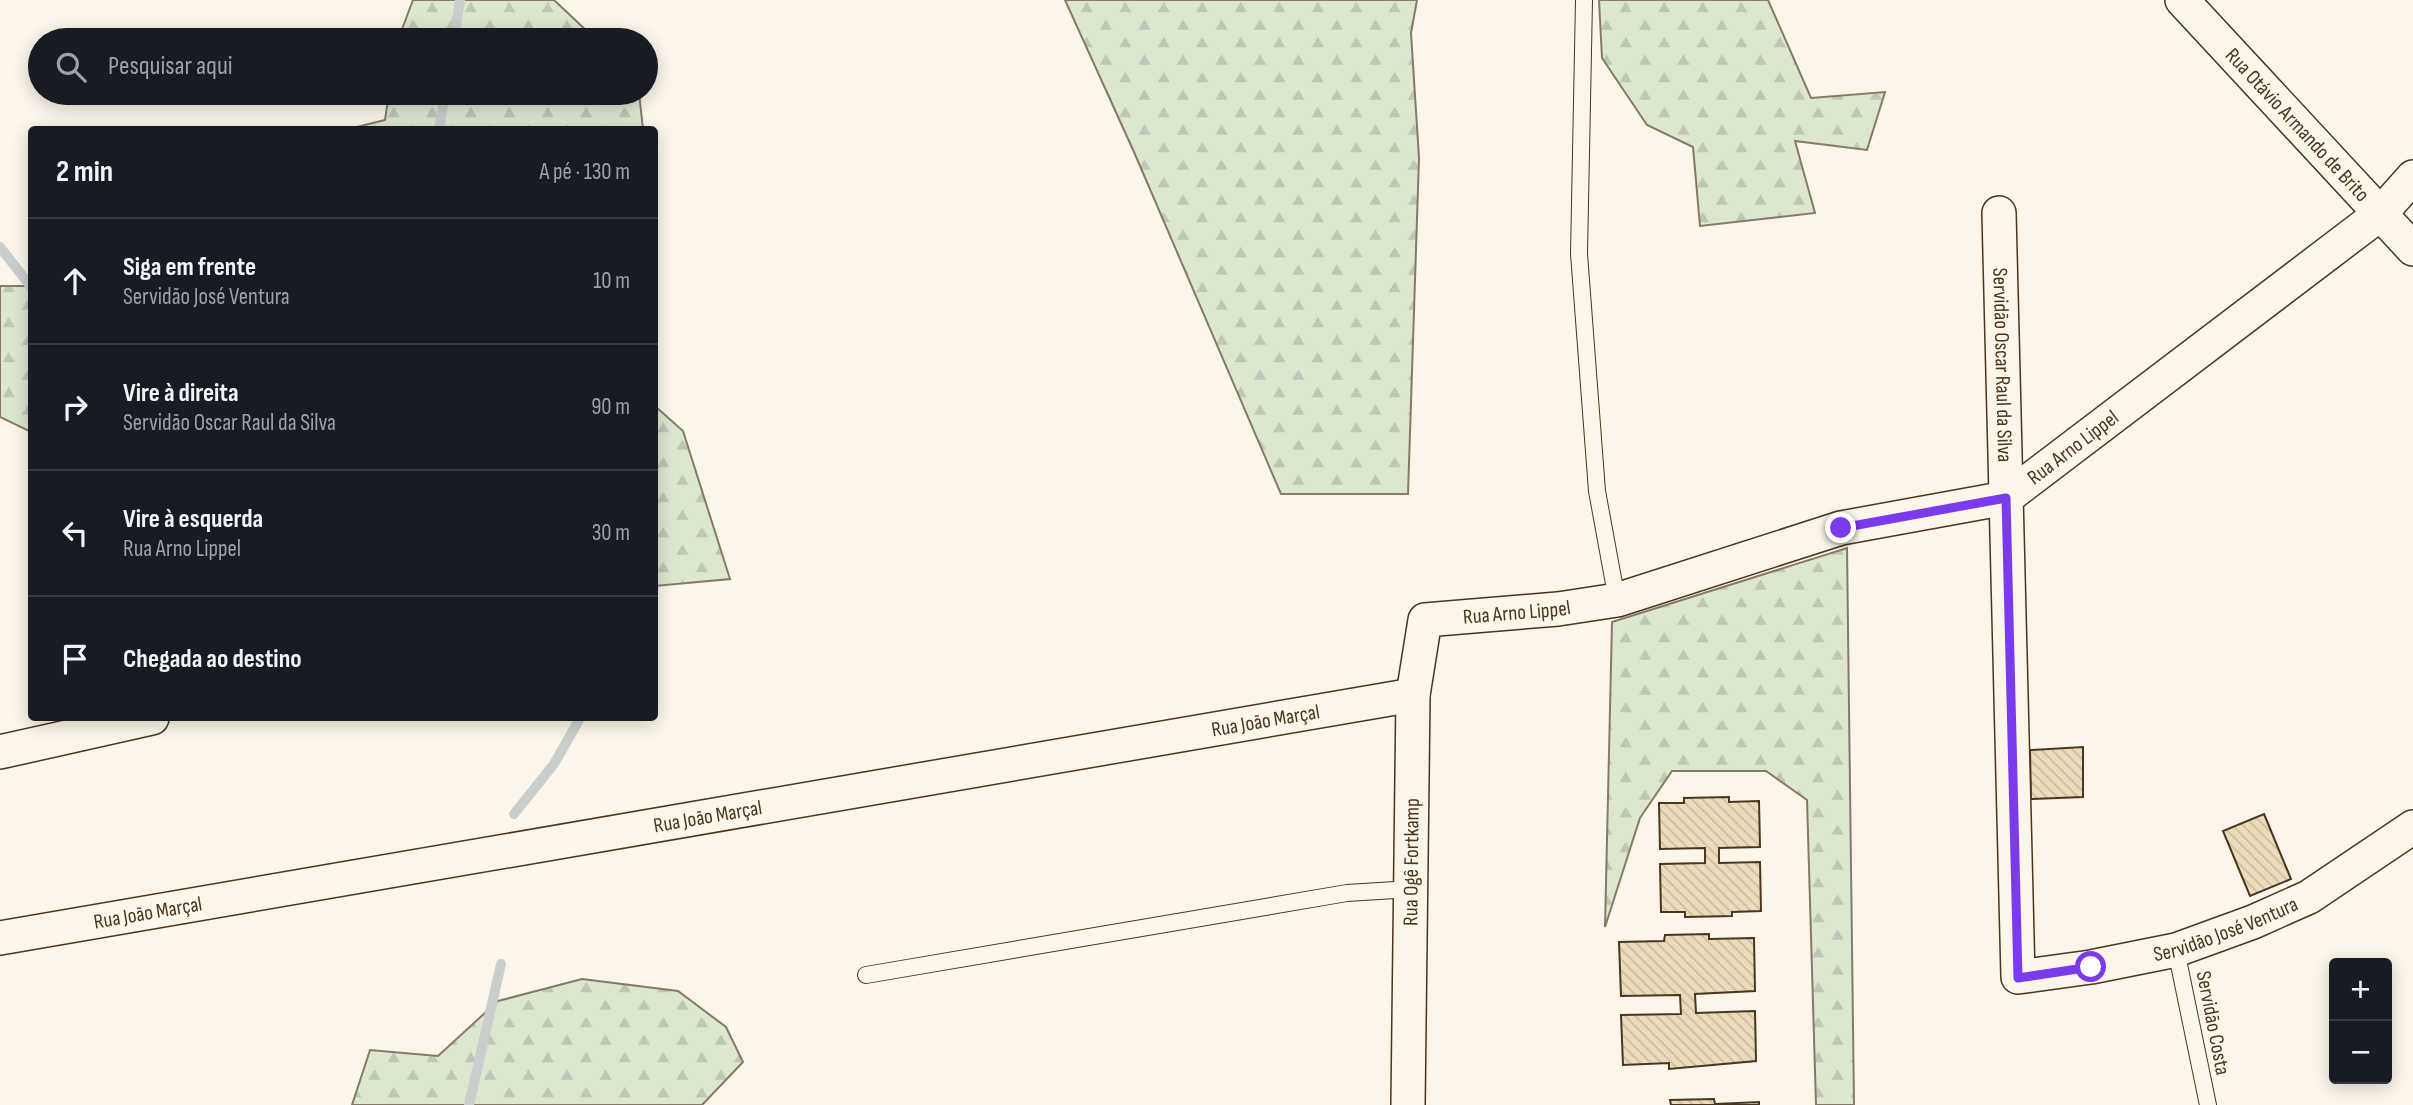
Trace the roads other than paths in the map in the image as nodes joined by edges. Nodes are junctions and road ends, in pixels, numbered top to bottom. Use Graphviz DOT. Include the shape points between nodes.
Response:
graph roads {
  1 [pos="1584,0"];
  2 [pos="2182,0"];
  3 [pos="2413,177"];
  4 [pos="1999,213"];
  5 [pos="2380,214"];
  6 [pos="2413,249"];
  7 [pos="2006,498"];
  8 [pos="1617,600"];
  9 [pos="1425,620"];
  10 [pos="1413,695"];
  11 [pos="139,721"];
  12 [pos="0,752"];
  13 [pos="2413,827"];
  14 [pos="1411,889"];
  15 [pos="0,938"];
  16 [pos="2176,950"];
  17 [pos="866,975"];
  18 [pos="2018,978"];
  19 [pos="1408,1105"];
  20 [pos="2208,1105"];
  1 -- 8 [label="lane" via="1578,254 1597,491"];
  2 -- 5 [label="street, Rua Otávio Armando de Brito"];
  3 -- 5 [label="street, Rua Arno Lippel"];
  4 -- 7 [label="street, Servidão Oscar Raul da Silva"];
  5 -- 6 [label="street, Rua Otávio Armando de Brito"];
  5 -- 7 [label="street, Rua Arno Lippel"];
  7 -- 8 [label="street, Rua Arno Lippel" via="1841,528"];
  7 -- 18 [label="street, Servidão Oscar Raul da Silva"];
  8 -- 9 [label="street, Rua Arno Lippel"];
  9 -- 10 [label="street, Rua Ogê Fortkamp"];
  10 -- 14 [label="street, Rua Ogê Fortkamp"];
  10 -- 15 [label="street, Rua João Marçal"];
  11 -- 12 [label="street"];
  13 -- 16 [label="street, Servidão José Ventura" via="2309,897"];
  14 -- 17 [label="lane" via="1348,893"];
  14 -- 19 [label="street, Rua Ogê Fortkamp"];
  16 -- 18 [label="street, Servidão José Ventura"];
  16 -- 20 [label="lane, Servidão Costa"];
}
